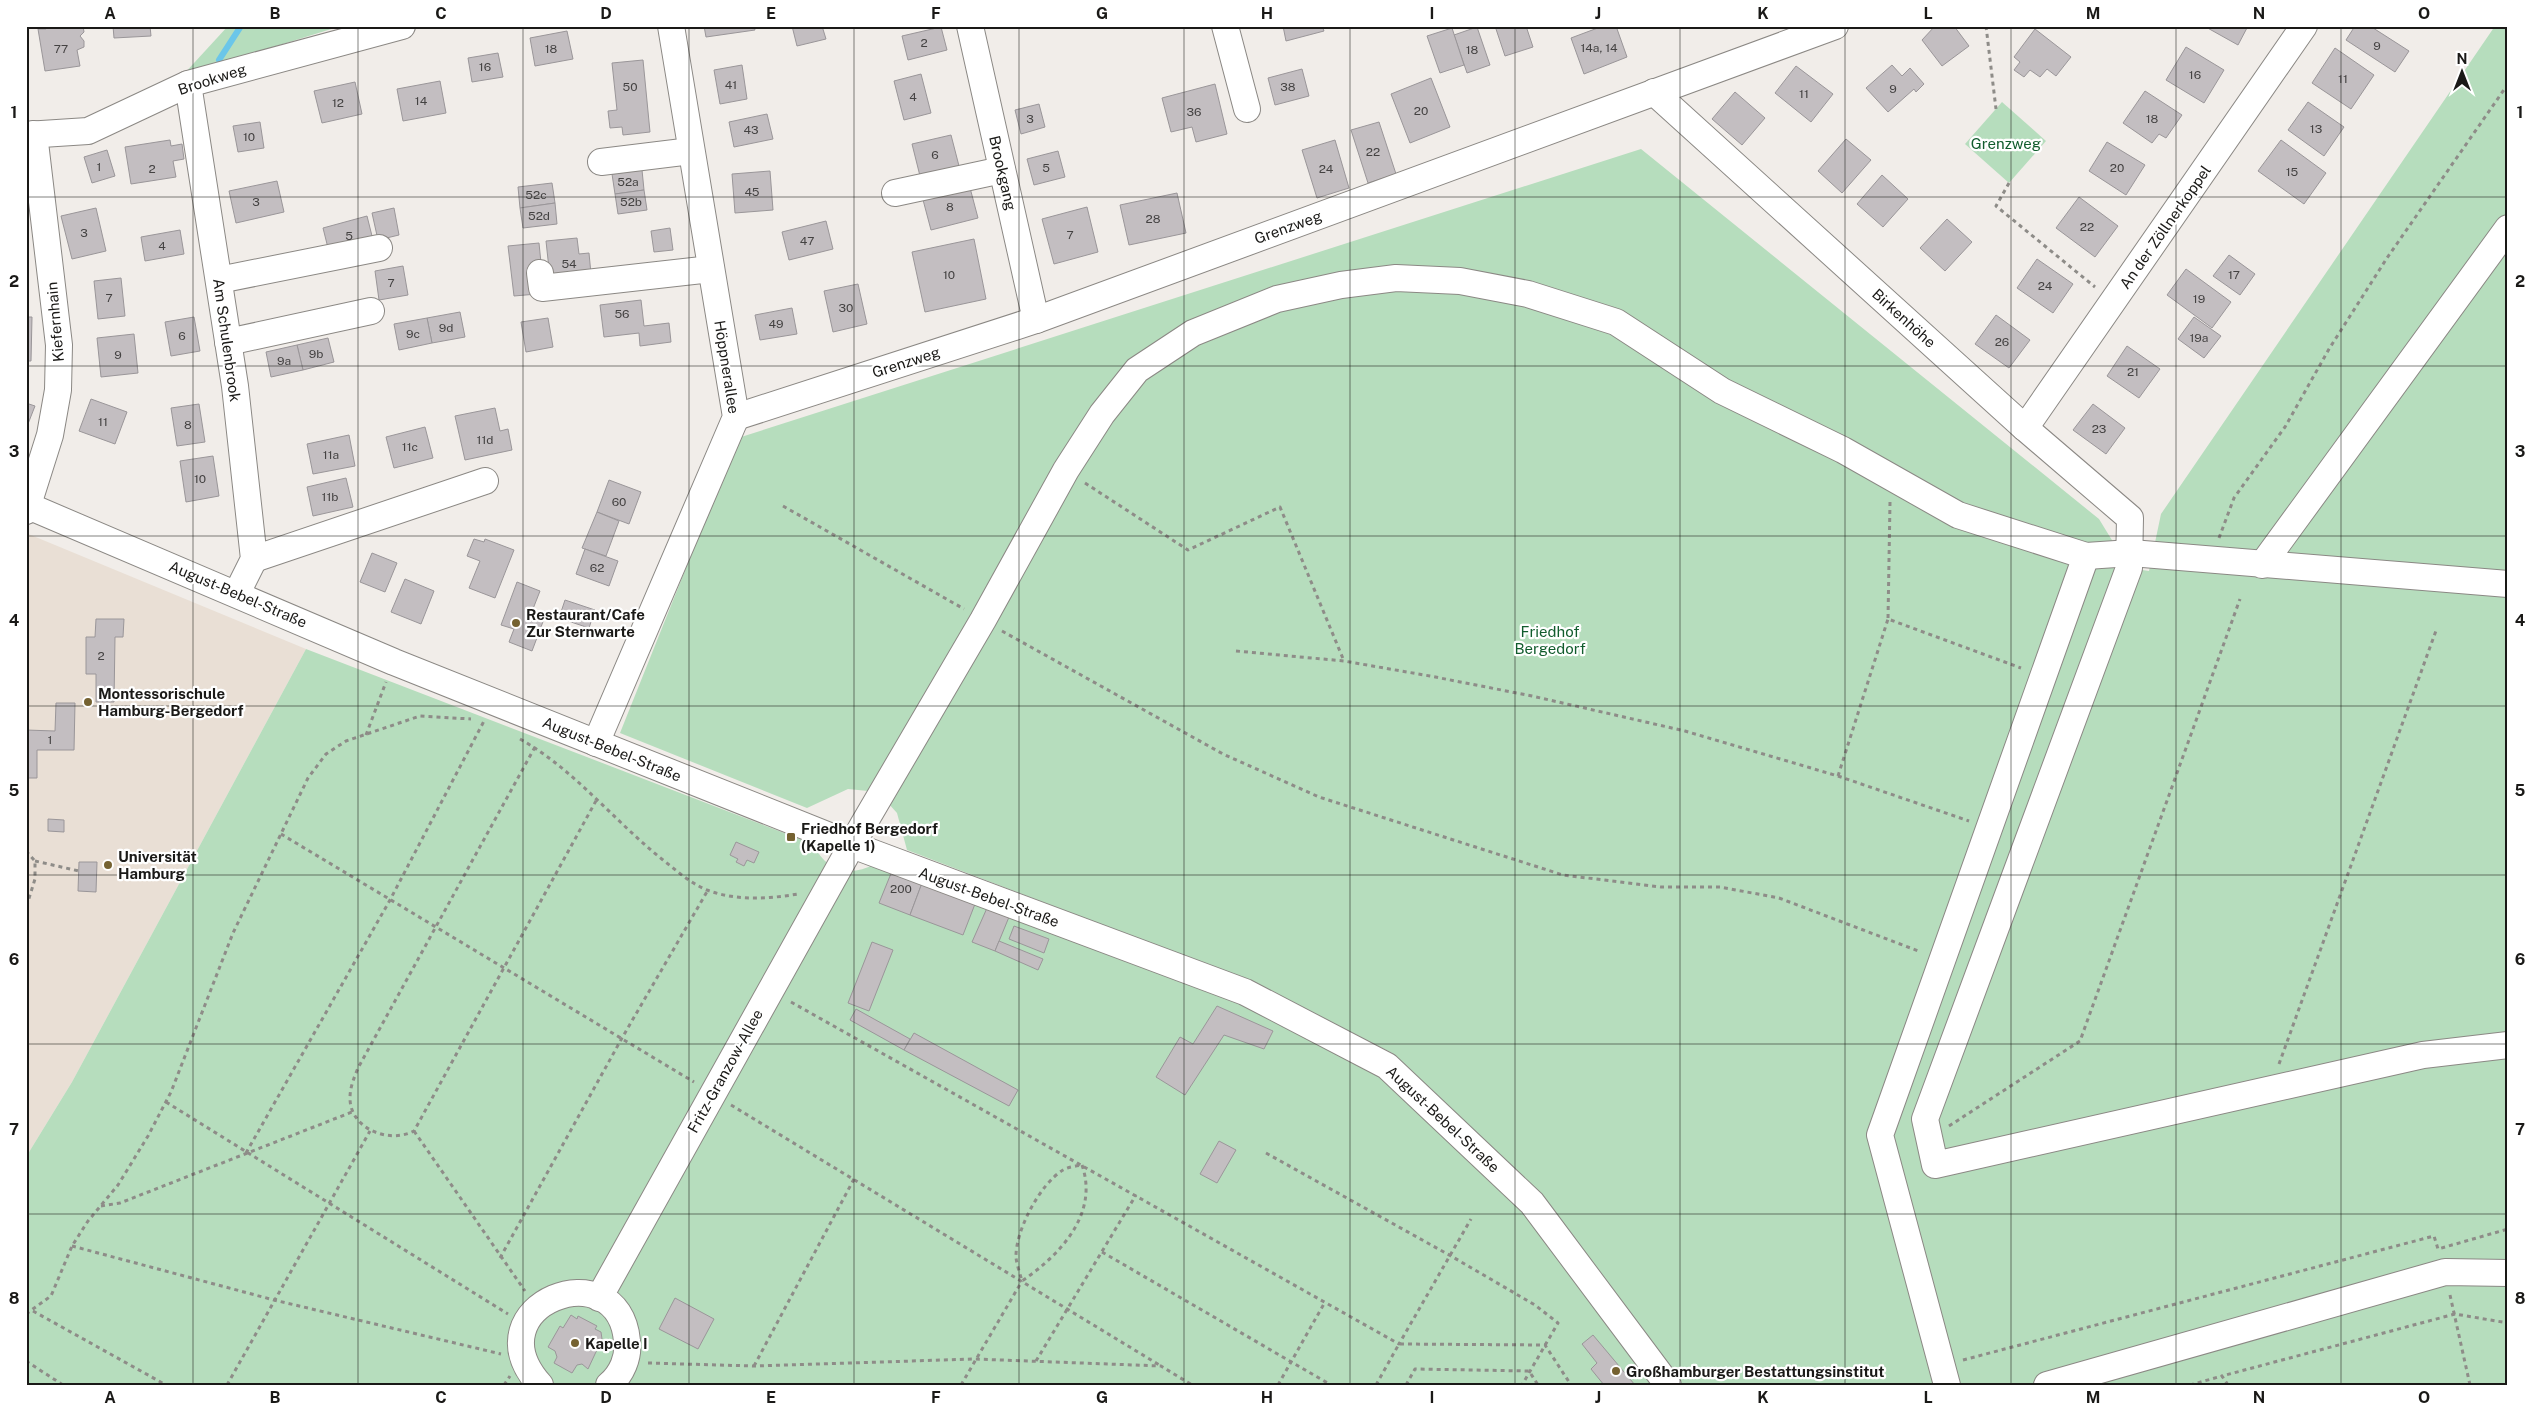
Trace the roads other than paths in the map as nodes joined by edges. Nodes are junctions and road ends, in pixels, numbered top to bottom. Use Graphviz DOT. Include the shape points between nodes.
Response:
graph roads {
  1 [pos="402,26"];
  2 [pos="671,26"];
  3 [pos="970,26"];
  4 [pos="1225,26"];
  5 [pos="1835,26"];
  6 [pos="2304,26"];
  7 [pos="188,84"];
  8 [pos="1654,92"];
  9 [pos="1246,109"];
  10 [pos="30,135"];
  11 [pos="691,151"];
  12 [pos="601,162"];
  13 [pos="1002,170"];
  14 [pos="895,193"];
  15 [pos="2508,228"];
  16 [pos="379,248"];
  17 [pos="711,268"];
  18 [pos="540,273"];
  19 [pos="218,280"];
  20 [pos="371,311"];
  21 [pos="1036,320"];
  22 [pos="228,342"];
  23 [pos="736,417"];
  24 [pos="2026,428"];
  25 [pos="486,482"];
  26 [pos="27,507"];
  27 [pos="2130,553"];
  28 [pos="2086,556"];
  29 [pos="254,559"];
  30 [pos="2262,565"];
  31 [pos="2508,584"];
  32 [pos="237,593"];
  33 [pos="596,742"];
  34 [pos="852,846"];
  35 [pos="2508,1045"];
  36 [pos="2508,1273"];
  37 [pos="599,1298"];
  38 [pos="1944,1375"];
  39 [pos="540,1385"];
  40 [pos="609,1385"];
  41 [pos="1668,1385"];
  42 [pos="2047,1385"];
  1 -- 7 [label="street, Brookweg"];
  2 -- 11 [label="street, Höppnerallee"];
  3 -- 13 [label="street, Brookgang"];
  4 -- 9 [label="street"];
  5 -- 8 [label="street, Grenzweg"];
  6 -- 24 [label="street, An der Zöllnerkoppel"];
  7 -- 10 [label="street, Brookweg" via="88,131"];
  7 -- 19 [label="street, Am Schulenbrook"];
  8 -- 21 [label="street, Grenzweg"];
  8 -- 24 [label="street, Birkenhöhe"];
  10 -- 26 [label="street, Kiefernhain" via="59,354 58,390 50,435"];
  11 -- 12 [label="street"];
  11 -- 17 [label="street, Höppnerallee"];
  13 -- 14 [label="street"];
  13 -- 21 [label="street, Brookgang"];
  15 -- 30 [label="street"];
  16 -- 19 [label="street"];
  17 -- 18 [label="street" via="542,288"];
  17 -- 23 [label="street, Höppnerallee"];
  19 -- 22 [label="street, Am Schulenbrook"];
  20 -- 22 [label="street"];
  21 -- 23 [label="street, Grenzweg"];
  22 -- 29 [label="street, Am Schulenbrook"];
  23 -- 33 [label="street, Höppnerallee"];
  24 -- 27 [label="street, Birkenhöhe" via="2130,518"];
  25 -- 29 [label="street"];
  26 -- 32 [label="street, August-Bebel-Straße"];
  27 -- 28 [label="street"];
  27 -- 30 [label="street"];
  27 -- 35 [label="street, Birkenhöhe" via="2129,568 2083,697 1925,1119 1935,1165 2424,1055"];
  28 -- 34 [label="street, Fritz-Granzow-Allee" via="1958,514 1843,450 1722,391 1616,322 1528,294 1460,281 1396,278 1341,285 1277,299 1194,333 1136,370 1102,414 1066,470"];
  28 -- 38 [label="street" via="1880,1136"];
  29 -- 32 [label="street"];
  30 -- 31 [label="street"];
  32 -- 33 [label="street, August-Bebel-Straße" via="394,662"];
  33 -- 34 [label="street, August-Bebel-Straße"];
  34 -- 37 [label="street, Fritz-Granzow-Allee"];
  34 -- 41 [label="street, August-Bebel-Straße" via="1246,992 1387,1066 1532,1203"];
  36 -- 42 [label="street" via="2445,1272"];
  37 -- 39 [label="street" via="583,1292 566,1292 550,1298 531,1316 522,1341 523,1357"];
  37 -- 40 [label="street" via="616,1312 626,1332 628,1347 625,1362"];
}
